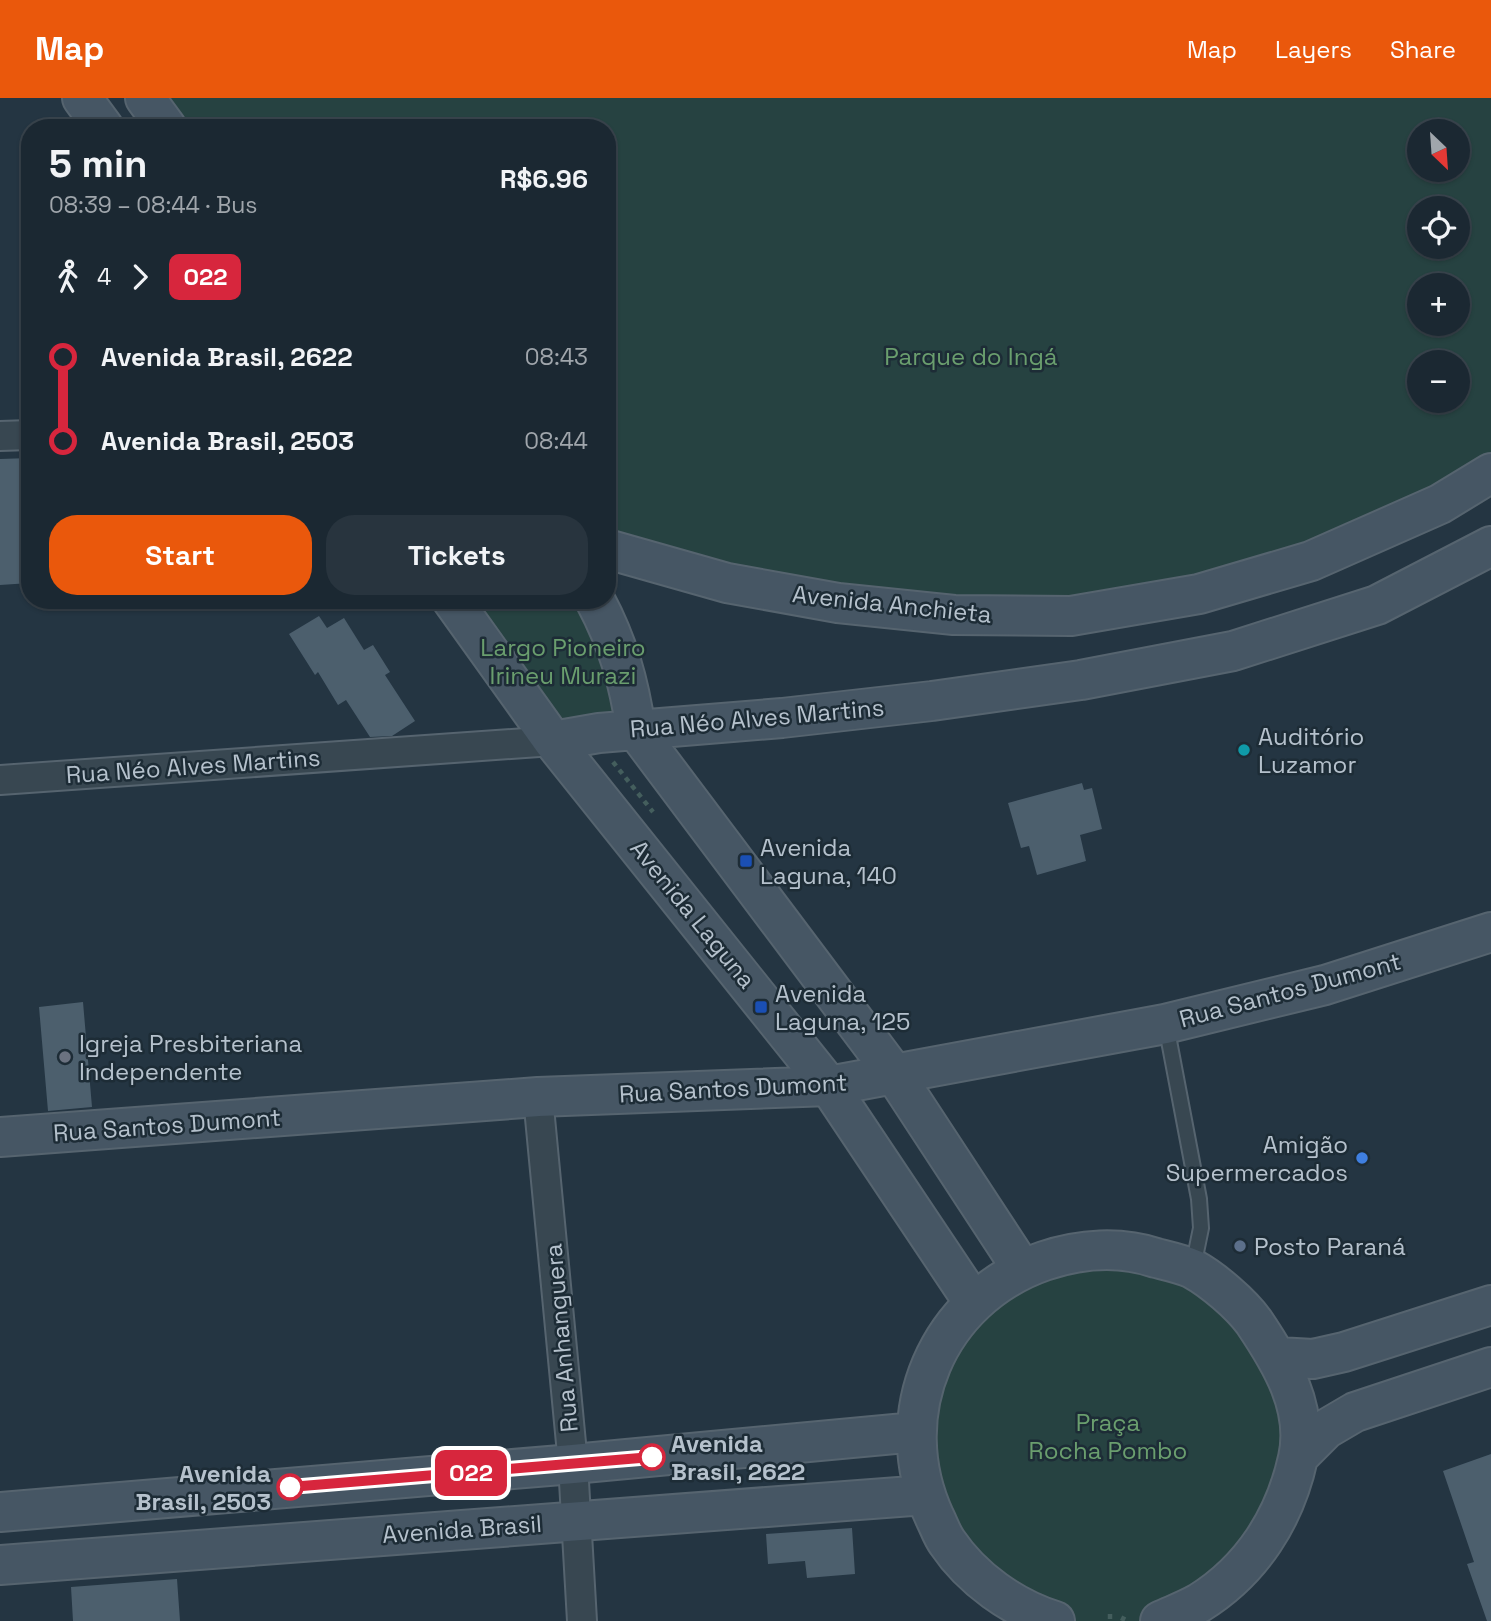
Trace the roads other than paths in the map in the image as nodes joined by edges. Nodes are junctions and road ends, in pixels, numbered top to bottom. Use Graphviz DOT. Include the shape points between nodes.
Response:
graph roads {
  1 [pos="82,98"];
  2 [pos="145,98"];
  3 [pos="97,119"];
  4 [pos="160,119"];
  5 [pos="21,435"];
  6 [pos="0,436"];
  7 [pos="1491,473"];
  8 [pos="1491,546"];
  9 [pos="616,552"];
  10 [pos="458,609"];
  11 [pos="600,609"];
  12 [pos="636,730"];
  13 [pos="553,741"];
  14 [pos="0,780"];
  15 [pos="1491,932"];
  16 [pos="1165,1024"];
  17 [pos="895,1074"];
  18 [pos="829,1086"];
  19 [pos="538,1097"];
  20 [pos="0,1137"];
  21 [pos="1022,1269"];
  22 [pos="1193,1269"];
  23 [pos="974,1303"];
  24 [pos="1491,1305"];
  25 [pos="1278,1357"];
  26 [pos="1491,1367"];
  27 [pos="916,1432"];
  28 [pos="1299,1456"];
  29 [pos="573,1464"];
  30 [pos="925,1495"];
  31 [pos="0,1512"];
  32 [pos="577,1520"];
  33 [pos="0,1565"];
  34 [pos="1141,1615"];
  35 [pos="582,1621"];
  36 [pos="1055,1621"];
  1 -- 3 [label="main road"];
  2 -- 4 [label="main road"];
  5 -- 6 [label="street"];
  7 -- 9 [label="main road, Avenida Anchieta" via="1440,504 1311,562 1199,594 1071,616 954,615 838,603 727,583"];
  8 -- 12 [label="main road, Rua Néo Alves Martins" via="1377,604 1233,651 1081,680 932,701"];
  10 -- 13 [label="main road, Avenida Laguna"];
  11 -- 12 [label="main road" via="629,686"];
  12 -- 13 [label="main road, Rua Néo Alves Martins"];
  12 -- 17 [label="main road"];
  13 -- 14 [label="street, Rua Néo Alves Martins"];
  13 -- 18 [label="main road, Avenida Laguna"];
  15 -- 16 [label="main road, Rua Santos Dumont" via="1325,985"];
  16 -- 17 [label="main road, Rua Santos Dumont"];
  16 -- 22 [label="lane" via="1199,1199 1201,1228"];
  17 -- 18 [label="main road, Rua Santos Dumont"];
  17 -- 21 [label="main road"];
  18 -- 19 [label="main road, Rua Santos Dumont"];
  18 -- 23 [label="main road, Avenida Laguna"];
  19 -- 20 [label="main road, Rua Santos Dumont"];
  19 -- 29 [label="street, Rua Anhanguera"];
  21 -- 22 [label="main road" via="1072,1252 1134,1251"];
  21 -- 23 [label="main road"];
  22 -- 25 [label="main road" via="1242,1306"];
  23 -- 27 [label="main road" via="950,1330 932,1362"];
  24 -- 25 [label="main road" via="1344,1352 1313,1359"];
  25 -- 28 [label="main road" via="1296,1406"];
  26 -- 28 [label="main road" via="1355,1412 1326,1429"];
  27 -- 29 [label="main road"];
  27 -- 30 [label="main road"];
  28 -- 34 [label="main road" via="1268,1538 1237,1575 1198,1604"];
  29 -- 31 [label="main road"];
  29 -- 32 [label="street, Rua Anhanguera"];
  30 -- 32 [label="main road, Avenida Brasil"];
  30 -- 36 [label="main road" via="946,1542 986,1586"];
  32 -- 33 [label="main road, Avenida Brasil"];
  32 -- 35 [label="street, Rua Anhanguera"];
}
